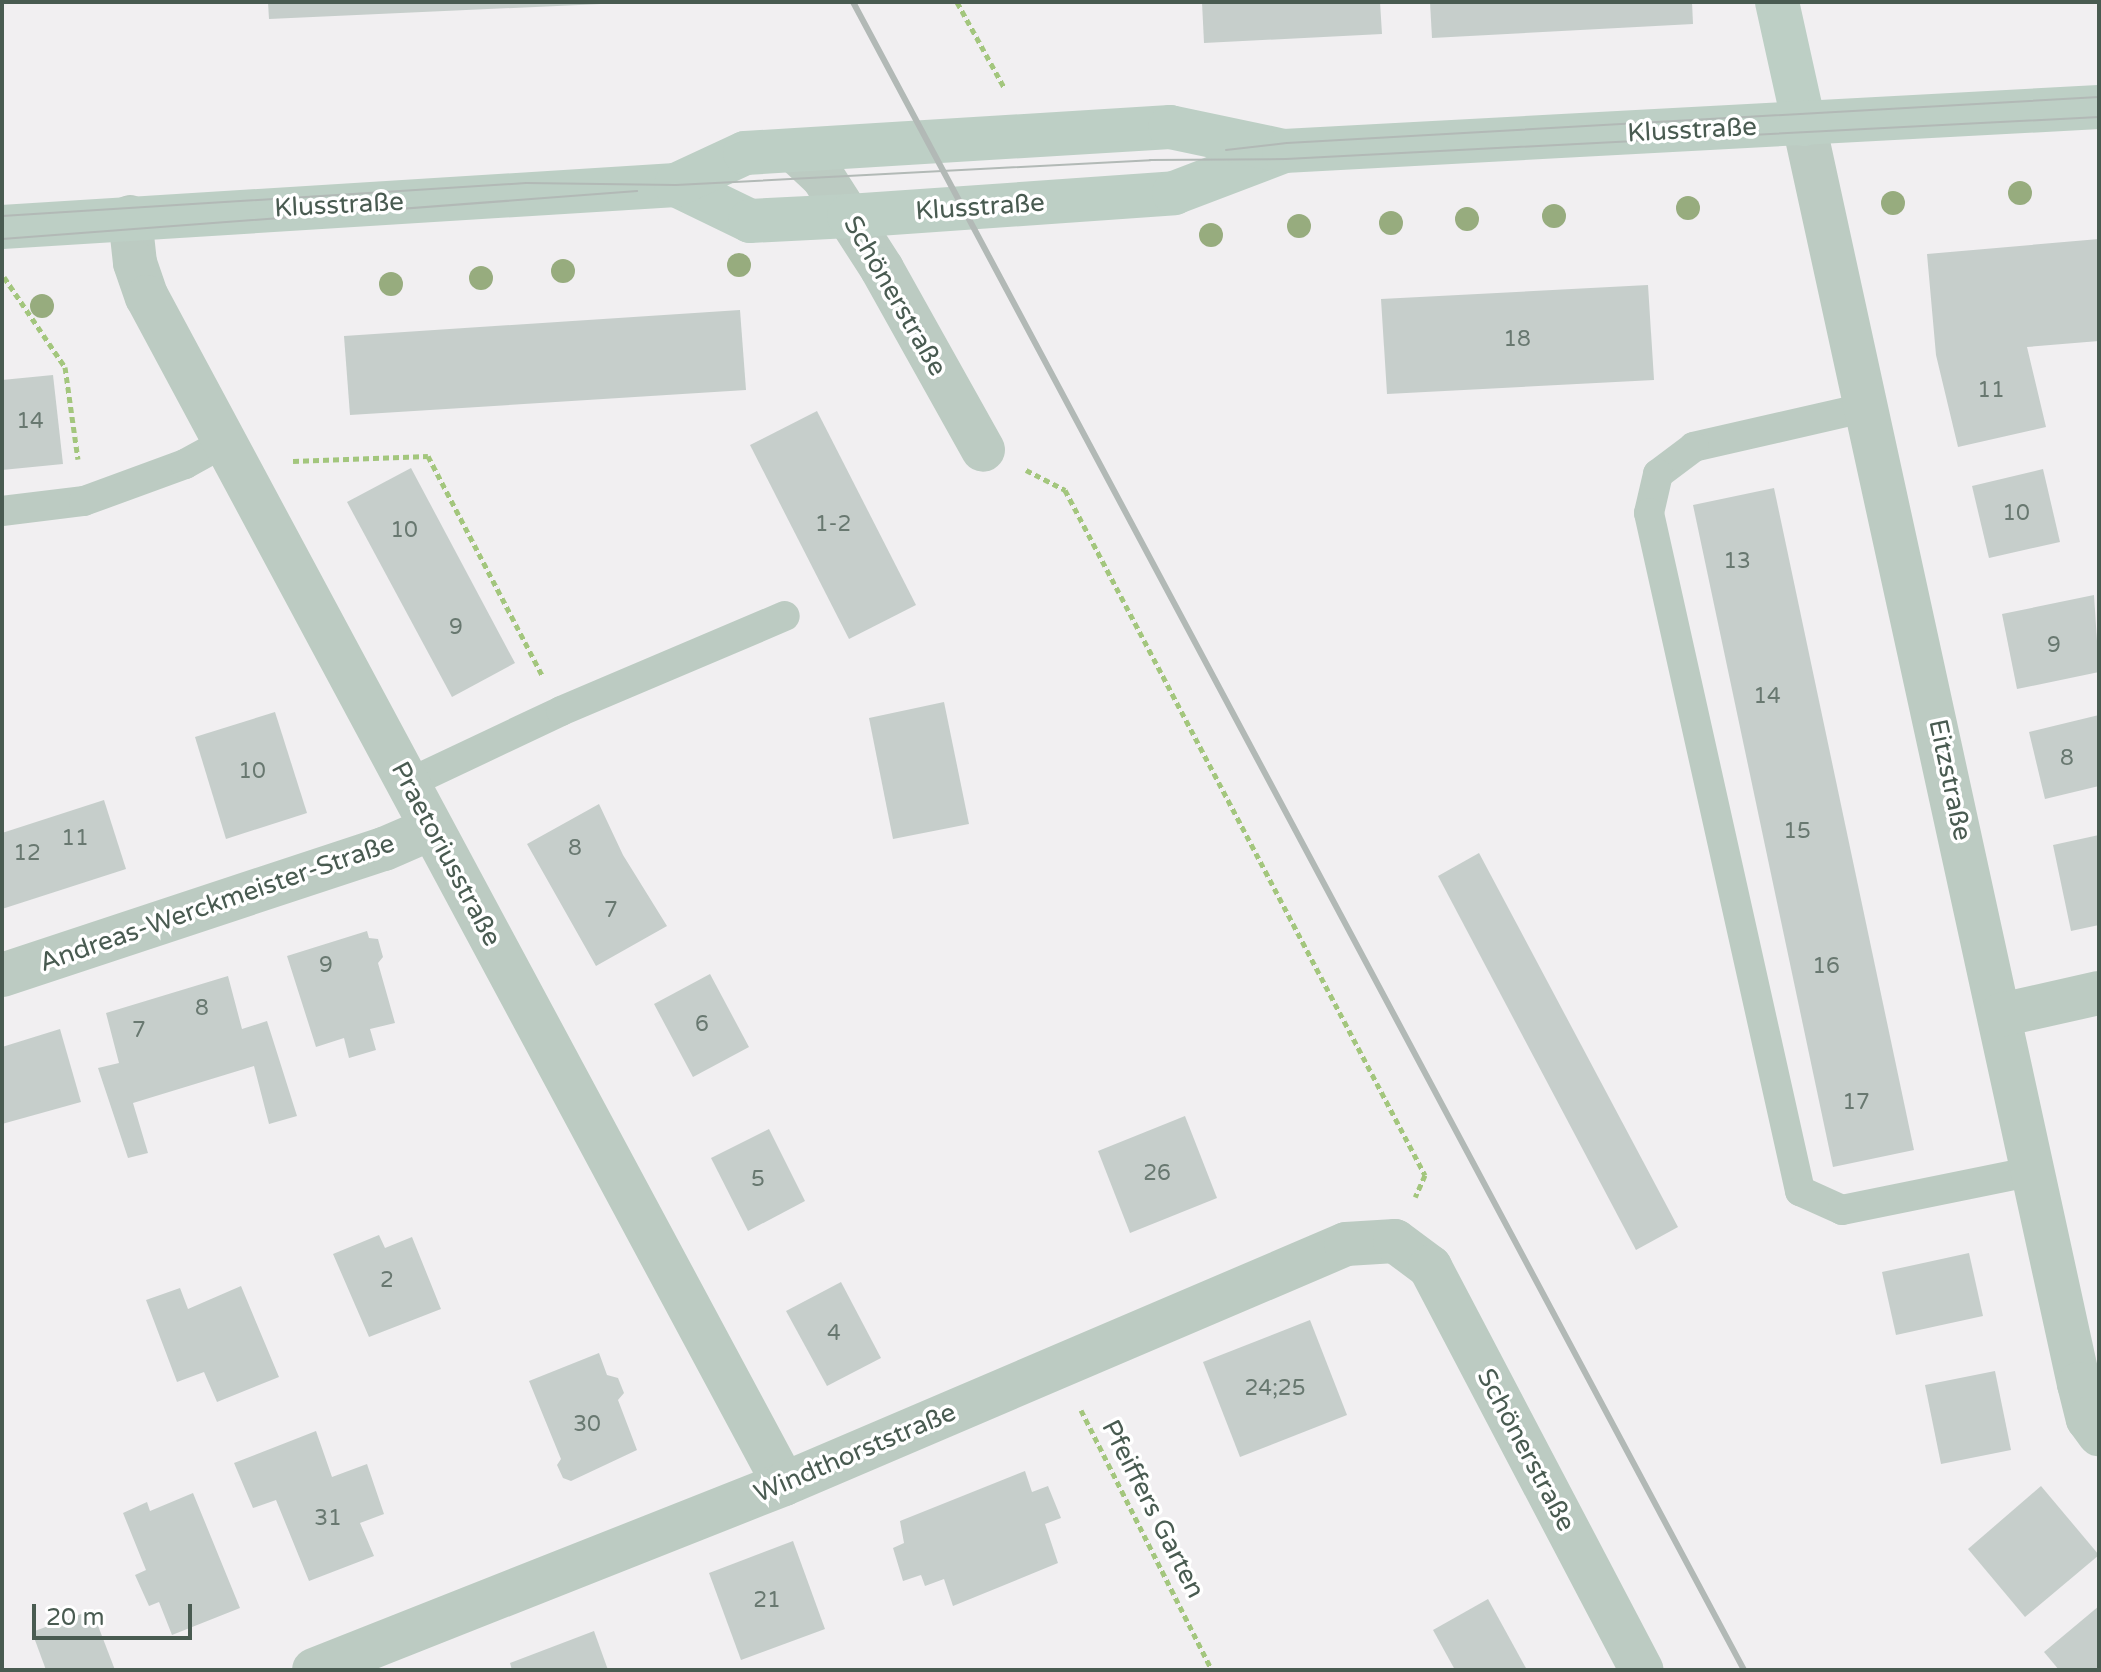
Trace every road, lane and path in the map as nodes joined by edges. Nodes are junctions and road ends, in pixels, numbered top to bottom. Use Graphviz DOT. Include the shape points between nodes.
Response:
graph roads {
  1 [pos="957,2"];
  2 [pos="1777,2"];
  3 [pos="2099,107"];
  4 [pos="1804,124"];
  5 [pos="1031,137"];
  6 [pos="795,151"];
  7 [pos="1284,151"];
  8 [pos="676,185"];
  9 [pos="849,216"];
  10 [pos="130,217"];
  11 [pos="2,227"];
  12 [pos="2,272"];
  13 [pos="1868,407"];
  14 [pos="227,441"];
  15 [pos="983,450"];
  16 [pos="249,481"];
  17 [pos="84,501"];
  18 [pos="2,511"];
  19 [pos="785,616"];
  20 [pos="561,711"];
  21 [pos="409,783"];
  22 [pos="430,829"];
  23 [pos="2,975"];
  24 [pos="2099,993"];
  25 [pos="2001,1015"];
  26 [pos="2034,1171"];
  27 [pos="1395,1241"];
  28 [pos="1059,1366"];
  29 [pos="2099,1434"];
  30 [pos="784,1484"];
  31 [pos="314,1670"];
  32 [pos="1212,1670"];
  33 [pos="1642,1670"];
  1 -- 5 [label="path"];
  2 -- 4 [label="street"];
  3 -- 4 [label="street, Klusstraße"];
  4 -- 7 [label="street, Klusstraße"];
  4 -- 13 [label="street, Eitzstraße"];
  5 -- 6 [label="street, Klusstraße"];
  5 -- 7 [label="street, Klusstraße" via="1170,127"];
  6 -- 8 [label="street, Klusstraße" via="745,153"];
  6 -- 9 [label="street, Schönerstraße" via="823,177"];
  7 -- 9 [label="street, Klusstraße" via="1174,193"];
  8 -- 9 [label="street, Klusstraße" via="750,221"];
  8 -- 10 [label="street, Klusstraße"];
  9 -- 15 [label="street, Schönerstraße"];
  10 -- 11 [label="street, Klusstraße"];
  10 -- 14 [label="street, Praetoriusstraße" via="135,263 147,297"];
  12 -- 17 [label="path" via="9,292 65,367"];
  13 -- 25 [label="street, Eitzstraße"];
  13 -- 26 [label="lane" via="1694,447 1658,474 1649,513 1800,1191 1842,1210"];
  14 -- 16 [label="street, Praetoriusstraße"];
  14 -- 17 [label="lane" via="185,464"];
  15 -- 27 [label="path" via="1065,490 1425,1175"];
  16 -- 20 [label="path" via="282,462 428,456"];
  16 -- 21 [label="street, Praetoriusstraße"];
  17 -- 18 [label="lane"];
  19 -- 20 [label="lane"];
  20 -- 21 [label="lane"];
  21 -- 22 [label="street, Praetoriusstraße"];
  22 -- 23 [label="street, Andreas-Werckmeister-Straße" via="384,849"];
  22 -- 30 [label="street, Praetoriusstraße"];
  24 -- 25 [label="street"];
  25 -- 26 [label="street, Eitzstraße"];
  26 -- 29 [label="street, Eitzstraße" via="2088,1419"];
  27 -- 28 [label="street, Windthorststraße" via="1346,1244"];
  27 -- 33 [label="street, Schönerstraße" via="1430,1267"];
  28 -- 30 [label="street, Windthorststraße"];
  28 -- 32 [label="path, Pfeiffers Garten"];
  30 -- 31 [label="street, Windthorststraße"];
}
